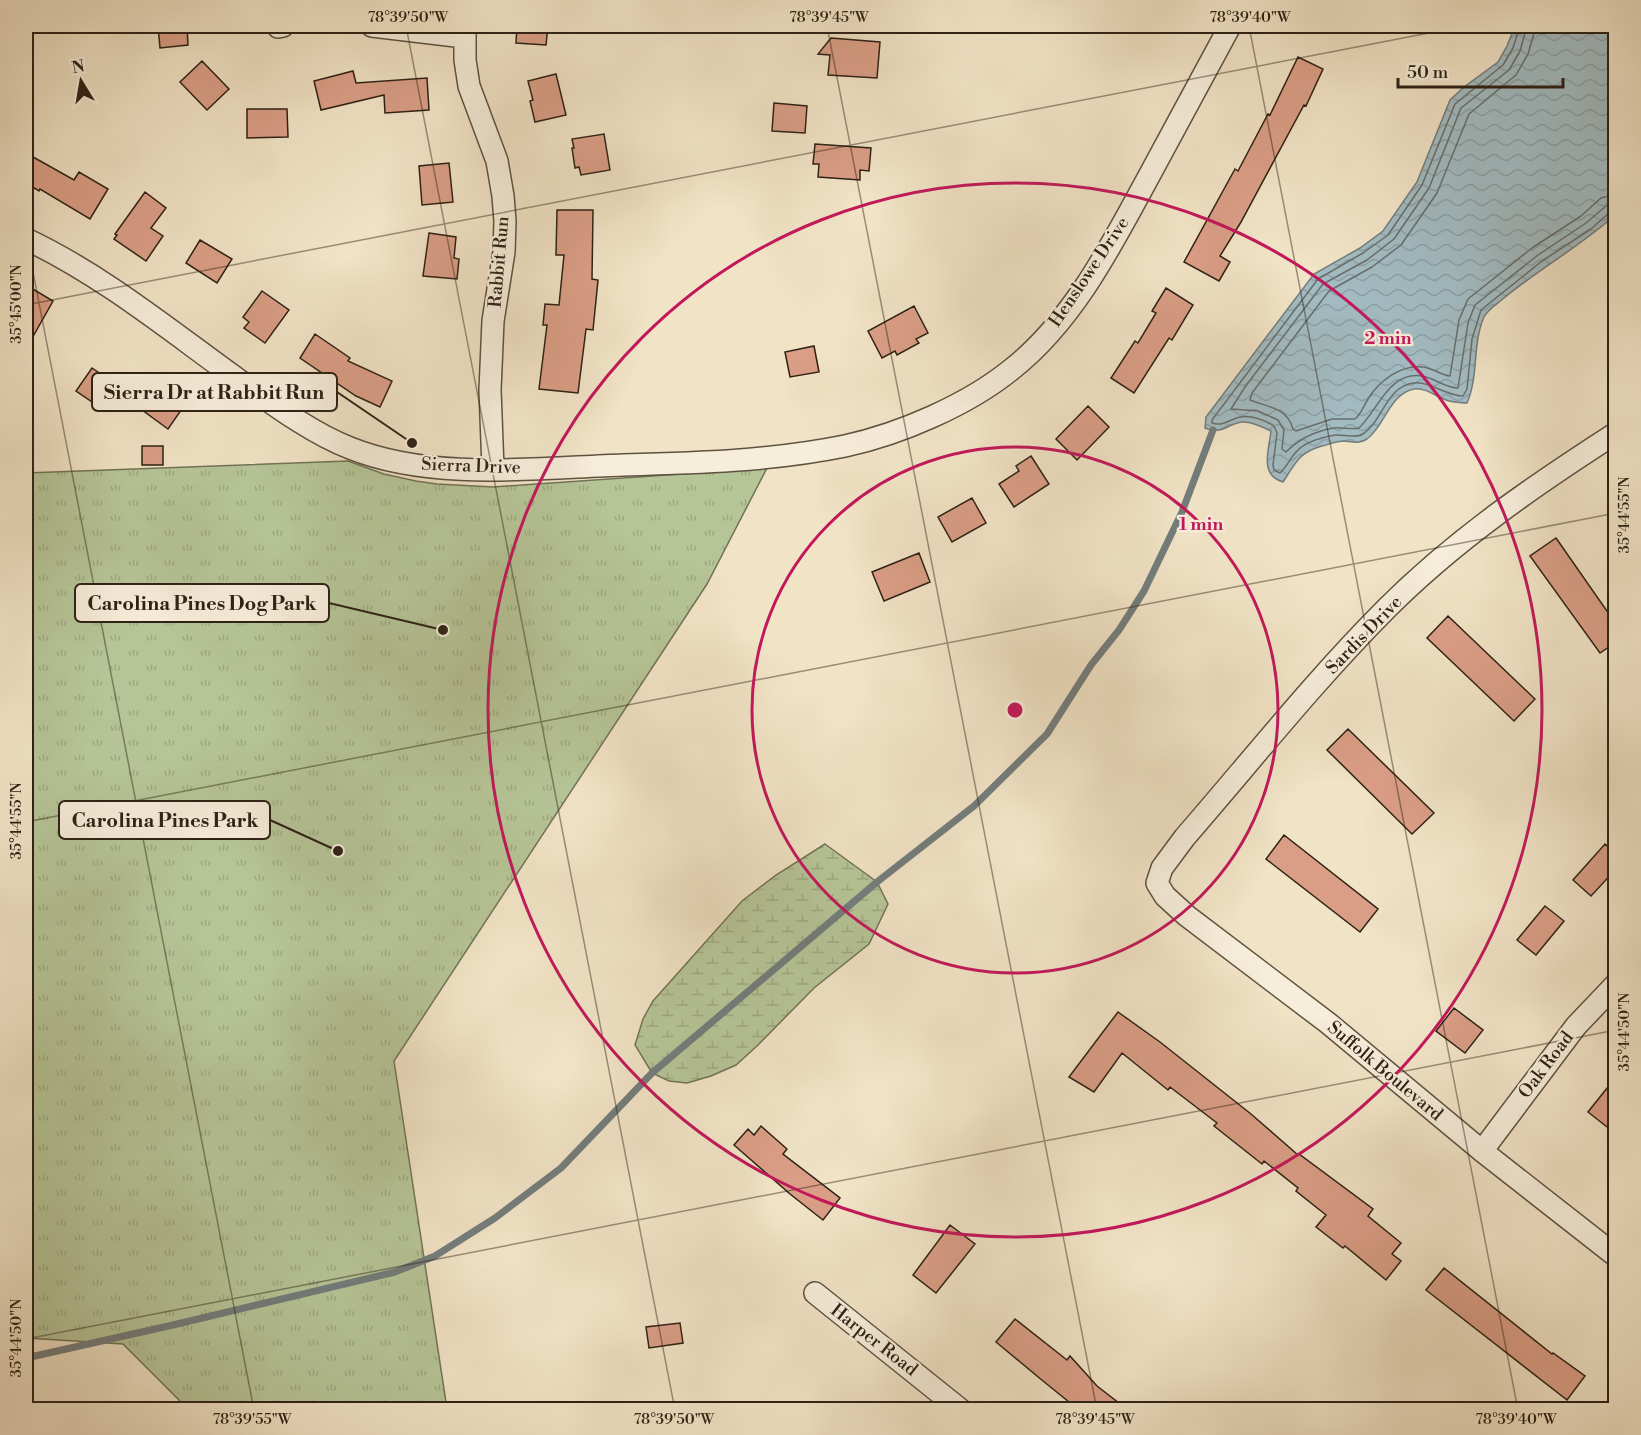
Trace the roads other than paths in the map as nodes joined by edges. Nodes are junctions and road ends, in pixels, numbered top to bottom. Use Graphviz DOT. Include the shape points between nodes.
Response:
graph roads {
  1 [pos="372,26"];
  2 [pos="1230,26"];
  3 [pos="465,31"];
  4 [pos="26,239"];
  5 [pos="1616,434"];
  6 [pos="800,454"];
  7 [pos="493,469"];
  8 [pos="1157,883"];
  9 [pos="1616,984"];
  10 [pos="1482,1151"];
  11 [pos="1616,1256"];
  12 [pos="815,1293"];
  13 [pos="961,1410"];
  1 -- 3 [label="street"];
  2 -- 6 [label="street, Henslowe Drive" via="1112,244 1067,312 1012,370 923,421 892,433"];
  3 -- 7 [label="street, Rabbit Run" via="469,86 497,161 505,213 490,390"];
  4 -- 7 [label="street, Sierra Drive" via="100,280 256,392 349,448 436,467"];
  5 -- 8 [label="street, Sardis Drive" via="1521,495 1389,606 1185,837 1162,867"];
  6 -- 7 [label="street, Sierra Drive" via="744,461"];
  8 -- 10 [label="street, Suffolk Boulevard" via="1164,896 1187,916 1328,1023"];
  9 -- 10 [label="street, Oak Road" via="1576,1026"];
  10 -- 11 [label="street, Suffolk Boulevard"];
  12 -- 13 [label="street, Harper Road"];
}
